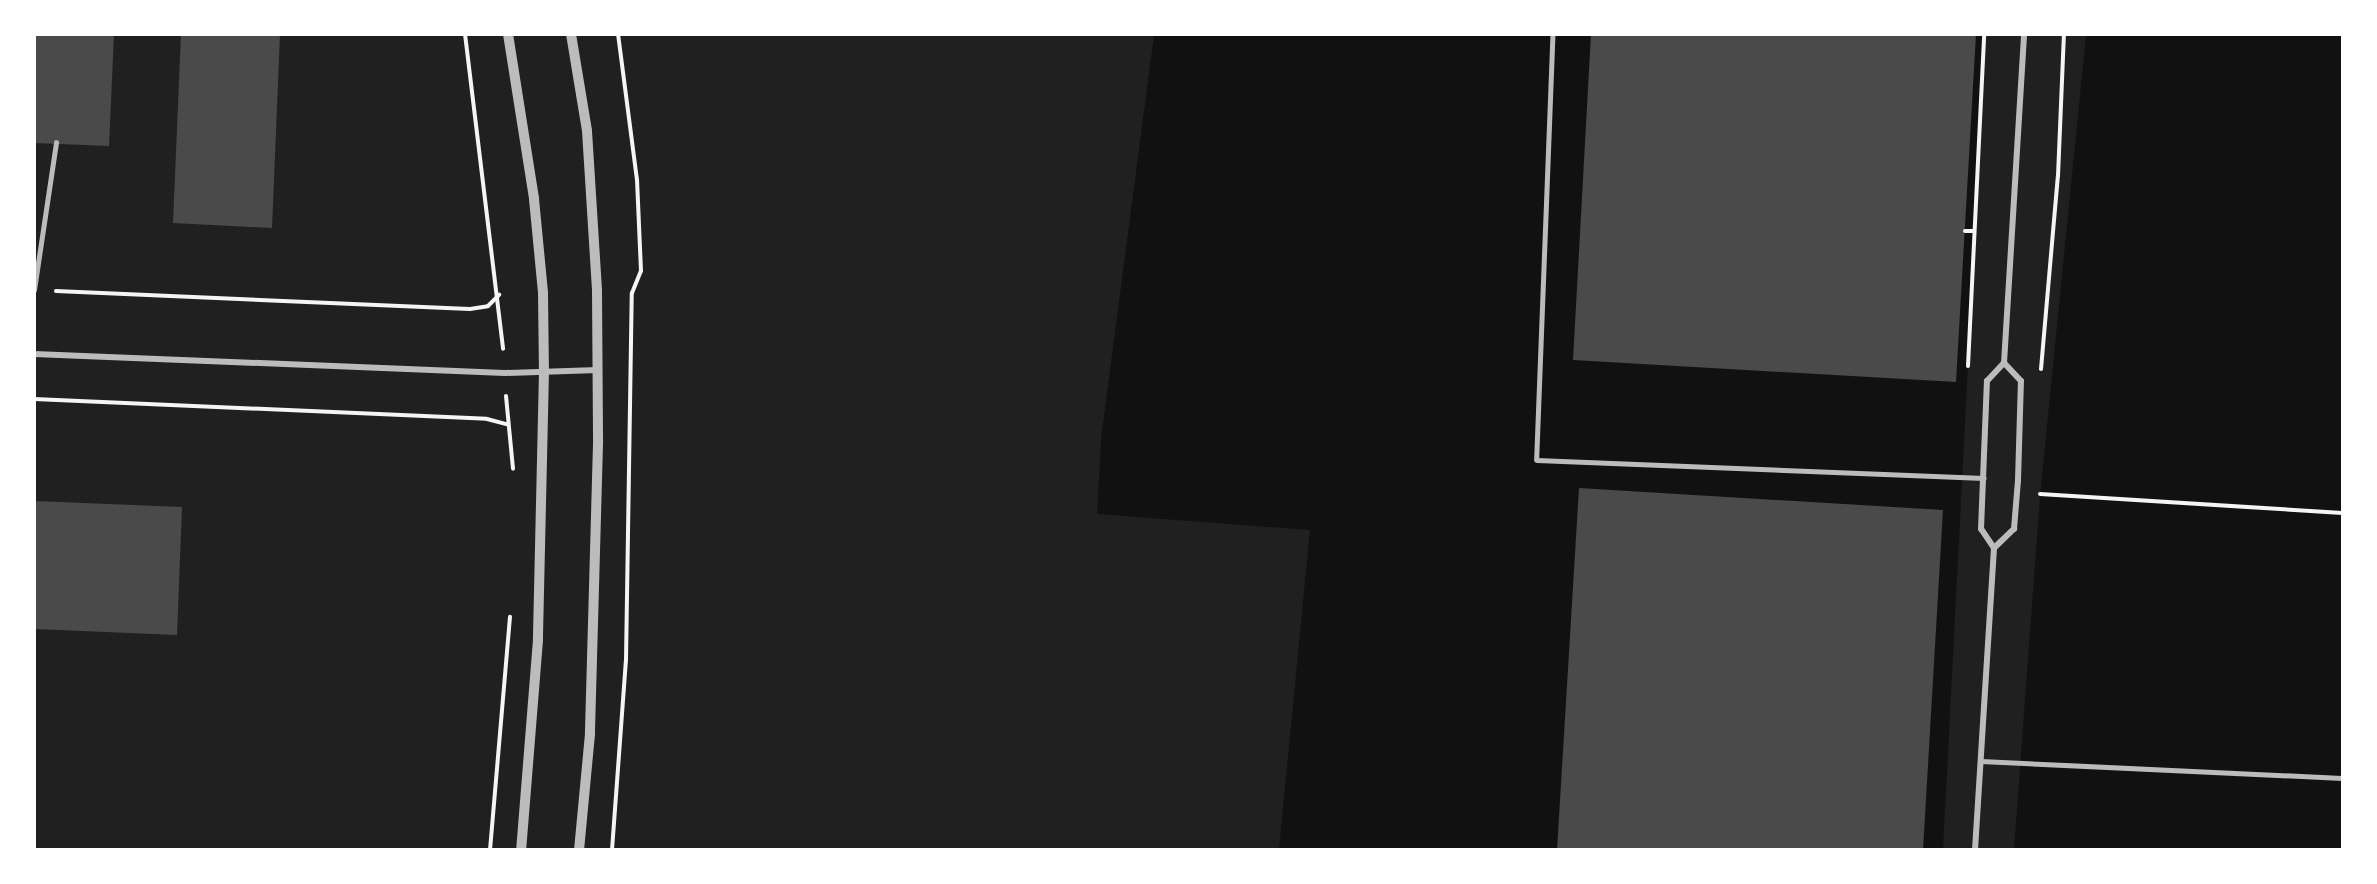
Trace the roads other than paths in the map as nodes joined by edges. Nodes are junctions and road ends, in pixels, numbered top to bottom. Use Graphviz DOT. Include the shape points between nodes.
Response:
graph roads {
  1 [pos="508,34"];
  2 [pos="572,34"];
  3 [pos="1553,34"];
  4 [pos="2024,34"];
  5 [pos="56,143"];
  6 [pos="34,290"];
  7 [pos="34,354"];
  8 [pos="2004,363"];
  9 [pos="598,370"];
  10 [pos="544,371"];
  11 [pos="1984,478"];
  12 [pos="1994,548"];
  13 [pos="1981,761"];
  14 [pos="2343,778"];
  15 [pos="521,849"];
  16 [pos="579,849"];
  17 [pos="1975,849"];
  1 -- 10 [label="street" via="534,199 543,293"];
  2 -- 9 [label="street" via="587,131 595,224"];
  3 -- 11 [label="lane" via="1537,460"];
  4 -- 8 [label="street"];
  5 -- 6 [label="lane"];
  7 -- 10 [label="street" via="505,373"];
  8 -- 11 [label="street" via="1987,381"];
  8 -- 12 [label="street" via="2021,381 2018,480 2014,529"];
  9 -- 10 [label="street"];
  9 -- 16 [label="street" via="590,734"];
  10 -- 15 [label="street" via="539,628"];
  11 -- 12 [label="street" via="1981,529"];
  12 -- 13 [label="street"];
  13 -- 14 [label="lane"];
  13 -- 17 [label="street"];
}
